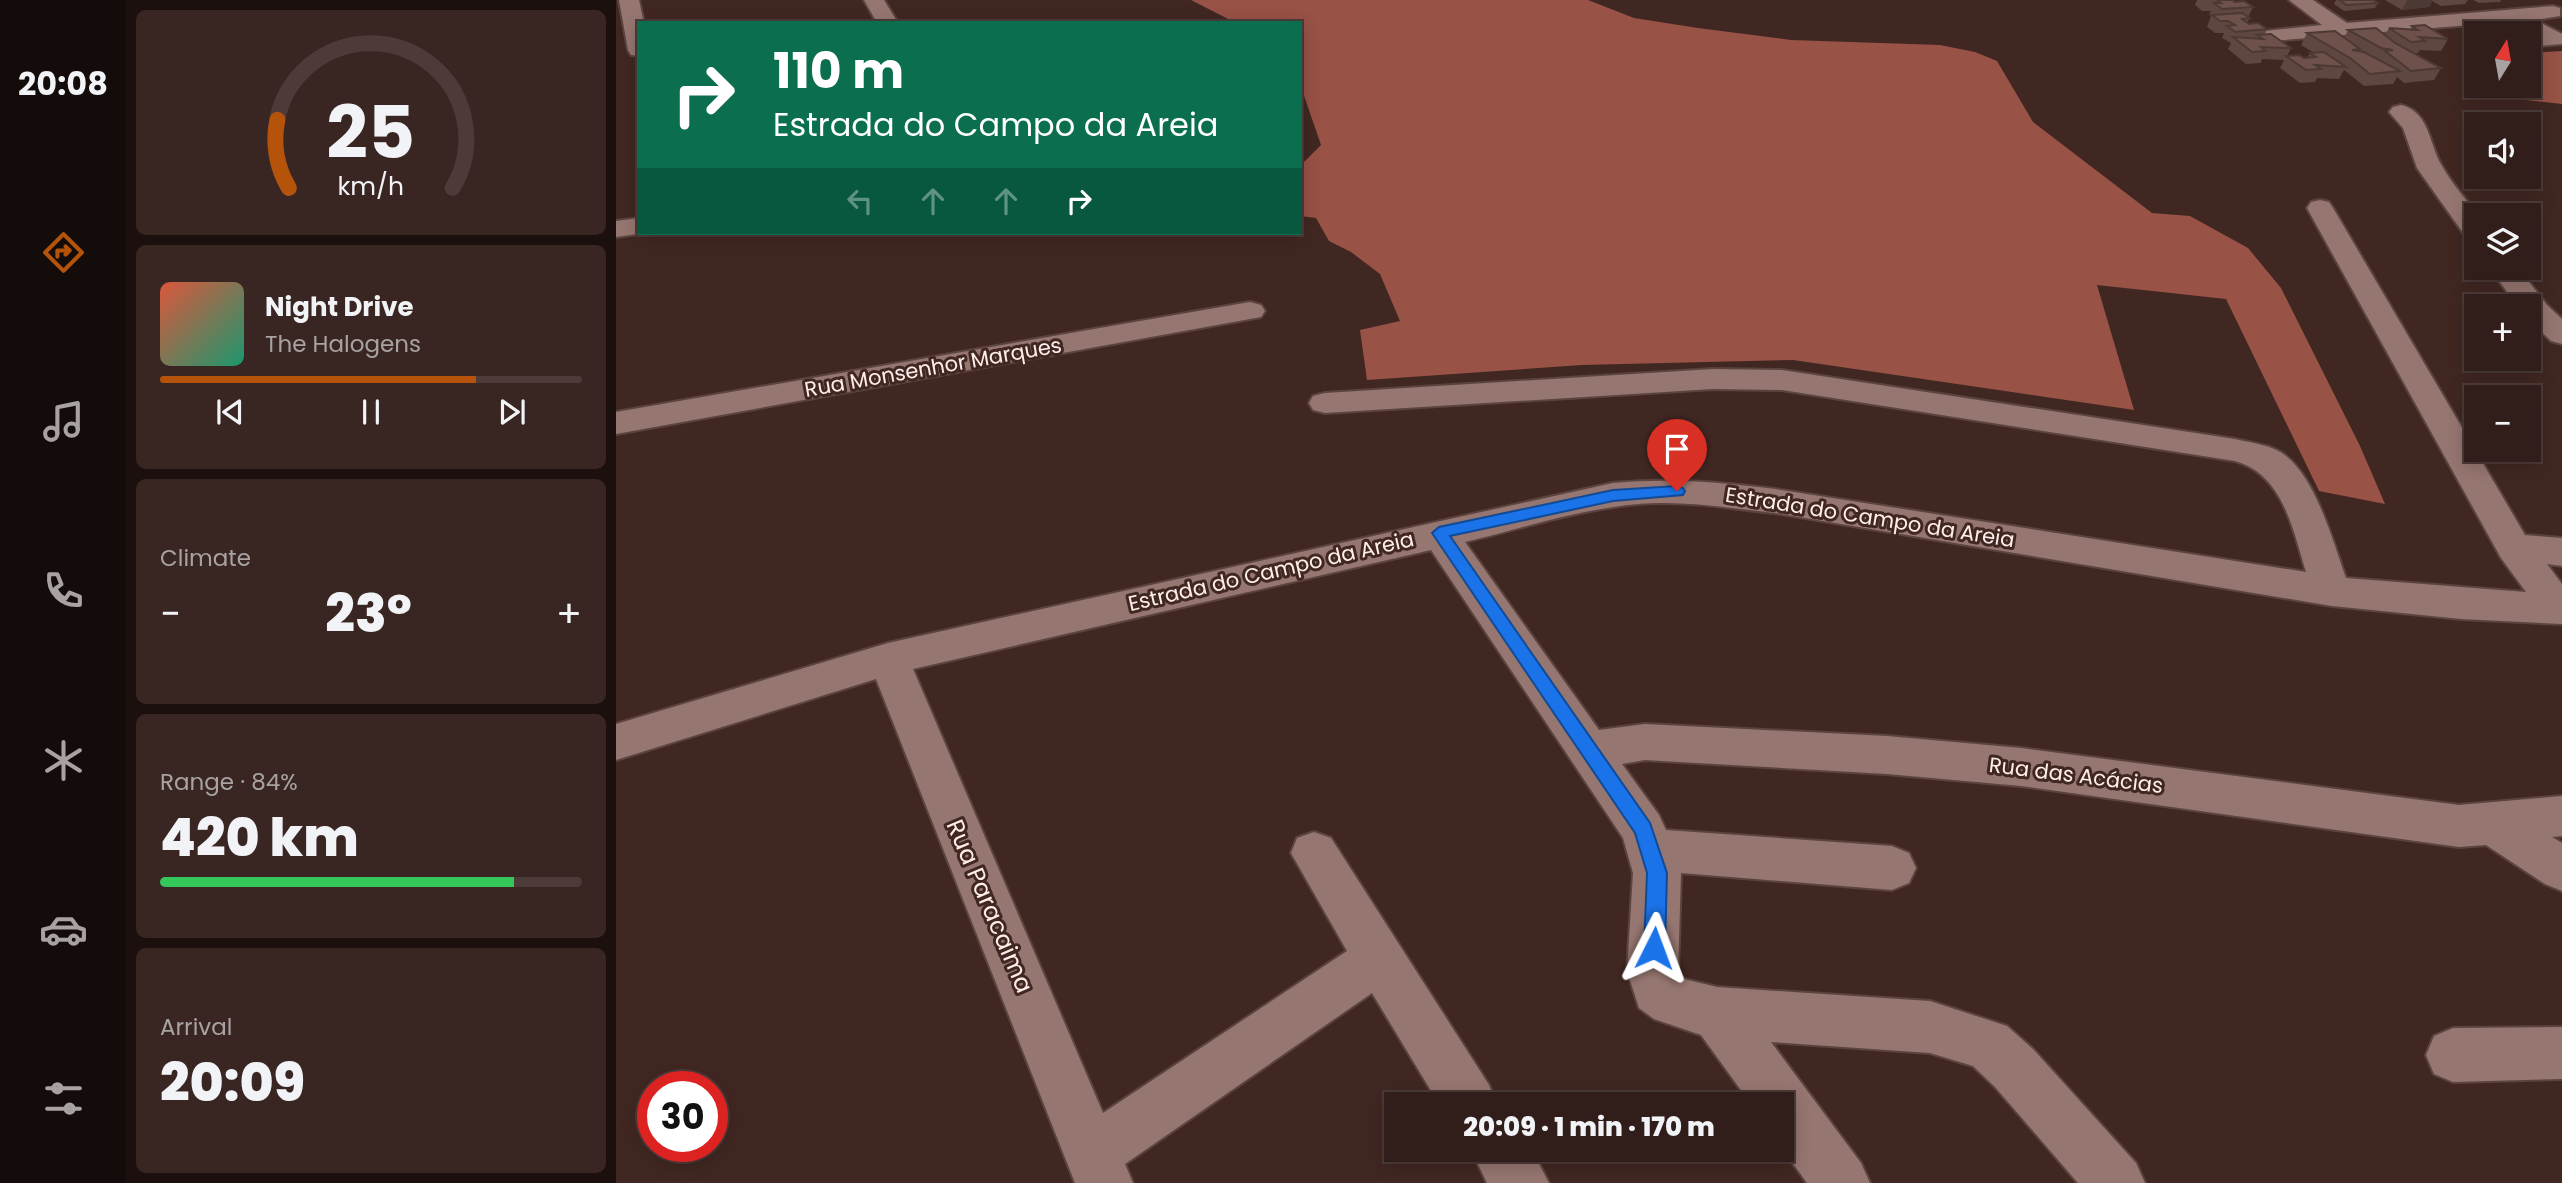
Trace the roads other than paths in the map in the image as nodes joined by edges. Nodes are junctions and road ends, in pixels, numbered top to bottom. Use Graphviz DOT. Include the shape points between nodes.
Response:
graph roads {
  1 [pos="629,0"];
  2 [pos="874,0"];
  3 [pos="2299,0"];
  4 [pos="2531,0"];
  5 [pos="2558,14"];
  6 [pos="2511,15"];
  7 [pos="887,21"];
  8 [pos="2522,21"];
  9 [pos="2343,29"];
  10 [pos="2541,31"];
  11 [pos="2271,35"];
  12 [pos="637,40"];
  13 [pos="2541,40"];
  14 [pos="2401,112"];
  15 [pos="2320,208"];
  16 [pos="2464,215"];
  17 [pos="637,226"];
  18 [pos="616,229"];
  19 [pos="2513,280"];
  20 [pos="1250,310"];
  21 [pos="2562,335"];
  22 [pos="1325,403"];
  23 [pos="616,423"];
  24 [pos="1439,533"];
  25 [pos="2514,548"];
  26 [pos="2562,552"];
  27 [pos="2332,591"];
  28 [pos="2560,609"];
  29 [pos="888,659"];
  30 [pos="616,742"];
  31 [pos="1587,750"];
  32 [pos="2562,816"];
  33 [pos="2495,825"];
  34 [pos="1652,850"];
  35 [pos="1314,853"];
  36 [pos="1892,868"];
  37 [pos="2562,869"];
  38 [pos="1378,959"];
  39 [pos="1717,1013"];
  40 [pos="2562,1053"];
  41 [pos="2453,1055"];
  42 [pos="1462,1092"];
  43 [pos="1507,1162"];
  44 [pos="1099,1168"];
  45 [pos="1520,1183"];
  46 [pos="1841,1183"];
  47 [pos="2116,1183"];
  1 -- 12 [label="street"];
  2 -- 7 [label="street"];
  3 -- 9 [label="street"];
  4 -- 5 [label="street"];
  5 -- 6 [label="street"];
  6 -- 8 [label="street"];
  6 -- 9 [label="street"];
  9 -- 11 [label="street"];
  10 -- 13 [label="street" via="2555,39"];
  14 -- 16 [label="street" via="2416,124 2430,170"];
  15 -- 25 [label="street"];
  17 -- 18 [label="street"];
  19 -- 21 [label="street"];
  20 -- 23 [label="street, Rua Monsenhor Marques"];
  22 -- 27 [label="street" via="1713,379 1782,380 2235,450 2261,457 2290,482"];
  24 -- 27 [label="street, Estrada do Campo da Areia" via="1613,495 1699,492"];
  24 -- 29 [label="street, Estrada do Campo da Areia"];
  24 -- 31 [label="street"];
  25 -- 26 [label="street"];
  25 -- 28 [label="street"];
  27 -- 28 [label="street, Estrada do Campo da Areia"];
  29 -- 30 [label="street, Estrada do Campo da Areia"];
  29 -- 44 [label="street, Rua Paracaima"];
  31 -- 33 [label="street, Rua das Acácias" via="1645,742 1887,755 2048,771 2424,823"];
  31 -- 34 [label="street"];
  32 -- 33 [label="street, Rua das Acácias" via="2525,817"];
  33 -- 37 [label="street"];
  34 -- 36 [label="street"];
  34 -- 39 [label="street" via="1657,873 1652,971 1657,990 1672,1000"];
  35 -- 38 [label="street"];
  38 -- 42 [label="street"];
  38 -- 44 [label="street, Rua Paracaima"];
  39 -- 46 [label="street"];
  39 -- 47 [label="street" via="1930,1027 1988,1045"];
  40 -- 41 [label="street"];
  43 -- 45 [label="street"];
}
